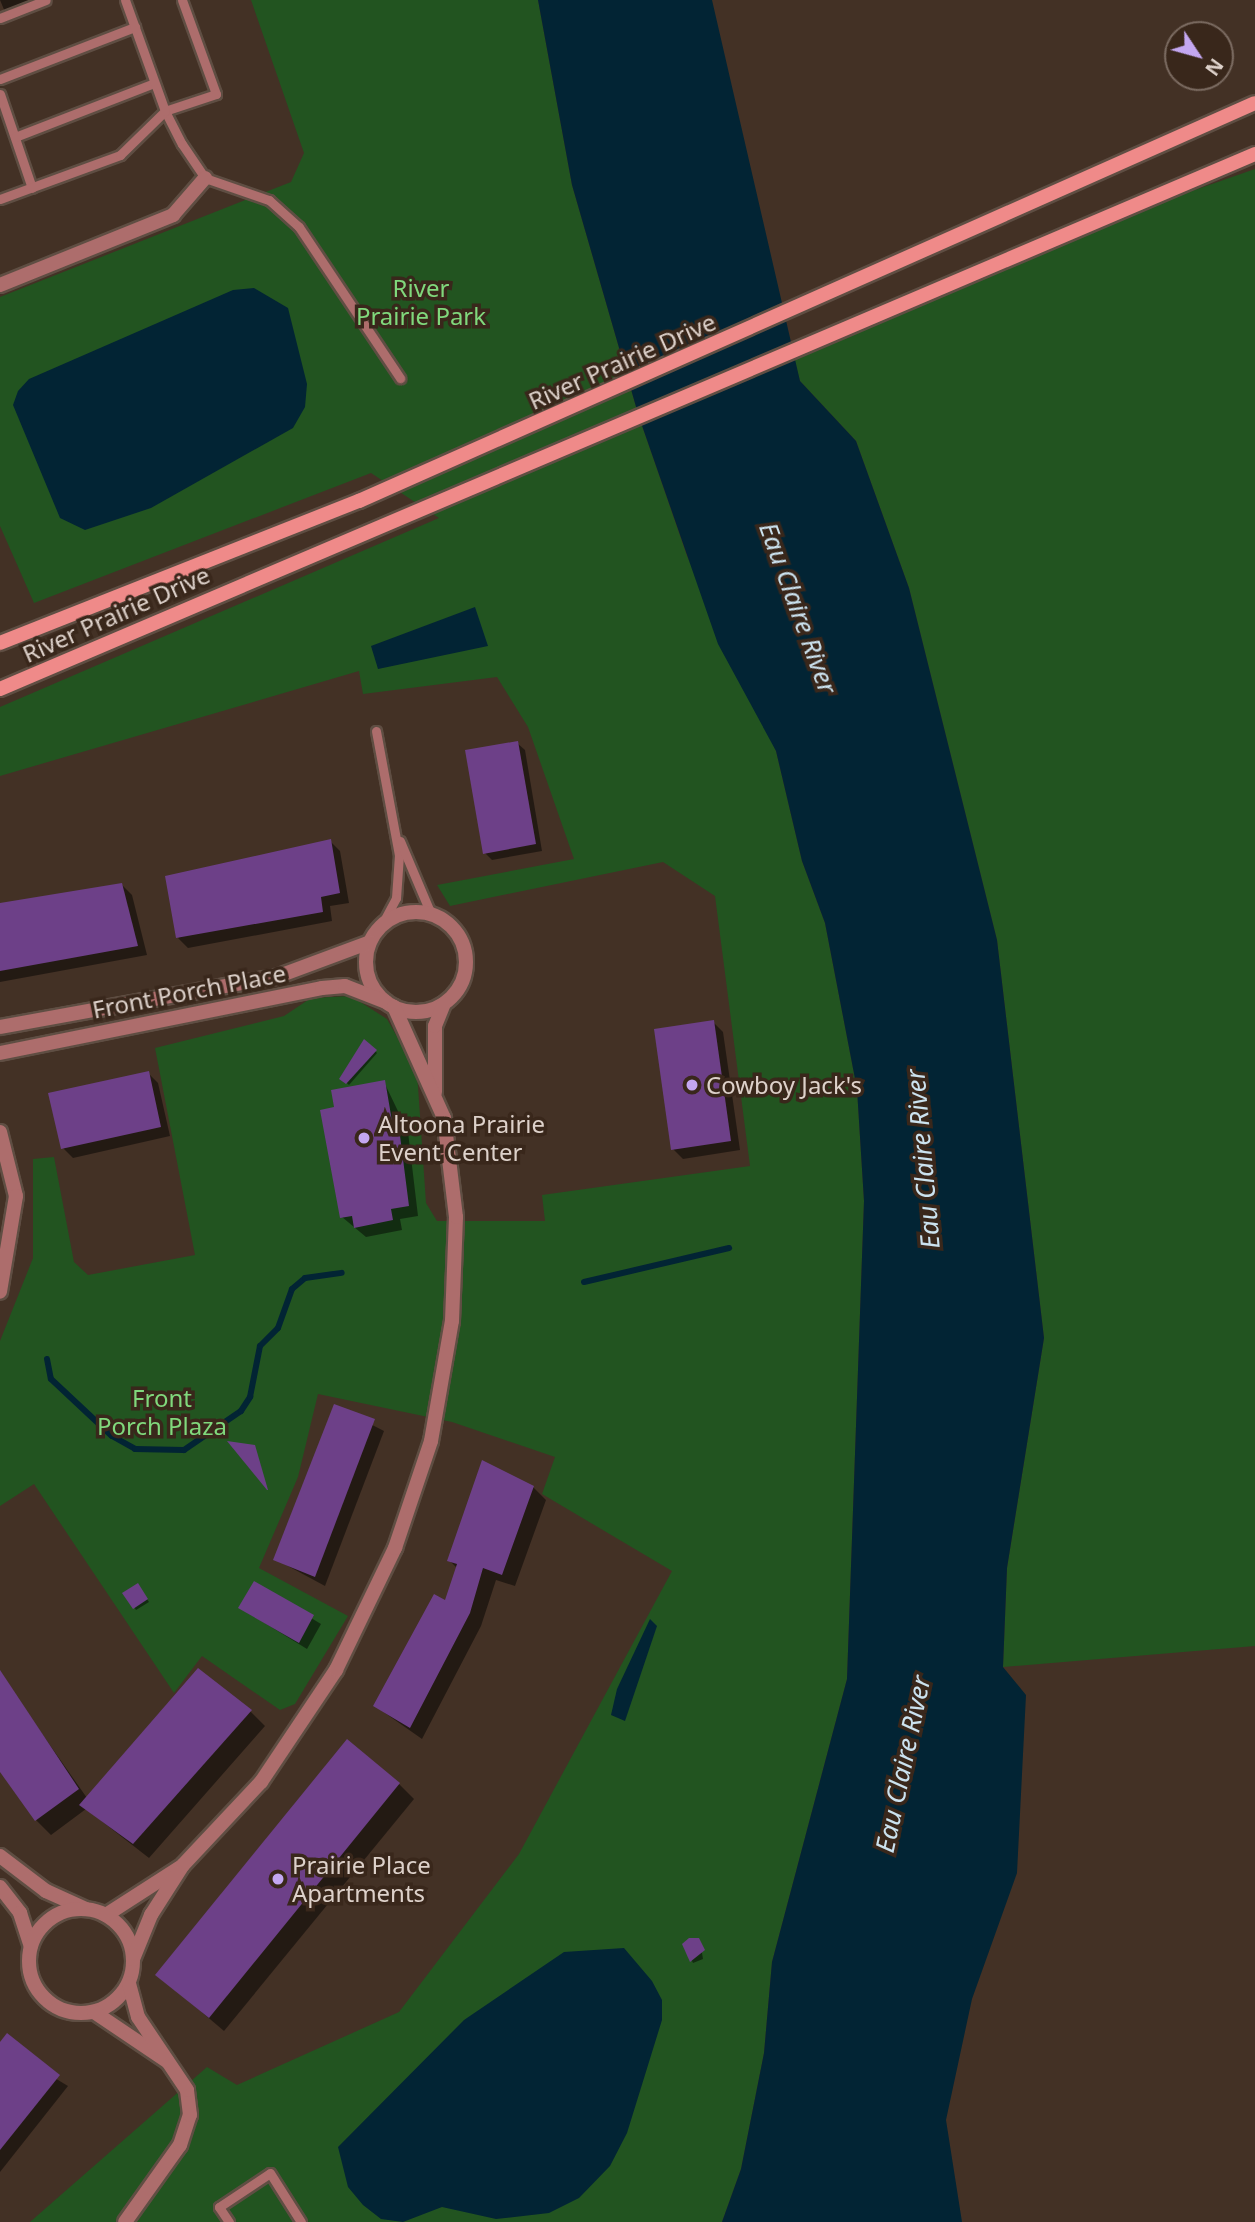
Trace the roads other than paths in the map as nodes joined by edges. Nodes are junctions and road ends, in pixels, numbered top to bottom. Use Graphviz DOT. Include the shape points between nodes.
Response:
graph roads {
  1 [pos="46,0"];
  2 [pos="125,0"];
  3 [pos="182,0"];
  4 [pos="0,18"];
  5 [pos="135,27"];
  6 [pos="0,79"];
  7 [pos="154,83"];
  8 [pos="0,94"];
  9 [pos="1255,103"];
  10 [pos="165,111"];
  11 [pos="15,137"];
  12 [pos="1252,154"];
  13 [pos="205,178"];
  14 [pos="32,188"];
  15 [pos="0,200"];
  16 [pos="0,285"];
  17 [pos="400,378"];
  18 [pos="0,643"];
  19 [pos="0,689"];
  20 [pos="376,730"];
  21 [pos="397,836"];
  22 [pos="431,914"];
  23 [pos="381,926"];
  24 [pos="370,942"];
  25 [pos="390,1004"];
  26 [pos="444,1004"];
  27 [pos="0,1027"];
  28 [pos="0,1054"];
  29 [pos="435,1097"];
  30 [pos="0,1132"];
  31 [pos="0,1292"];
  32 [pos="0,1856"];
  33 [pos="183,1865"];
  34 [pos="0,1887"];
  35 [pos="87,1909"];
  36 [pos="106,1915"];
  37 [pos="31,1946"];
  38 [pos="133,1959"];
  39 [pos="129,1983"];
  40 [pos="94,2012"];
  41 [pos="172,2065"];
  42 [pos="125,2222"];
  43 [pos="229,2222"];
  44 [pos="300,2222"];
  1 -- 4 [label="lane"];
  2 -- 5 [label="lane"];
  3 -- 10 [label="lane" via="216,93"];
  5 -- 6 [label="lane"];
  5 -- 7 [label="lane"];
  7 -- 10 [label="lane"];
  7 -- 11 [label="lane"];
  8 -- 11 [label="lane"];
  9 -- 18 [label="main road, River Prairie Drive" via="359,501"];
  10 -- 13 [label="lane"];
  10 -- 14 [label="lane" via="120,155"];
  11 -- 14 [label="lane"];
  12 -- 19 [label="main road, River Prairie Drive"];
  13 -- 16 [label="street" via="173,215"];
  13 -- 17 [label="lane" via="285,211 330,268"];
  14 -- 15 [label="lane"];
  20 -- 21 [label="lane"];
  21 -- 22 [label="lane"];
  21 -- 23 [label="lane" via="396,898"];
  22 -- 23 [label="street" via="404,913"];
  22 -- 26 [label="street" via="456,930 466,957 461,985"];
  23 -- 24 [label="street"];
  24 -- 25 [label="street" via="368,975"];
  24 -- 27 [label="street, Front Porch Place" via="276,977"];
  25 -- 26 [label="street, Front Porch Place" via="419,1012"];
  25 -- 28 [label="street, Front Porch Place" via="345,986 322,988"];
  25 -- 29 [label="street"];
  26 -- 29 [label="street" via="435,1026"];
  29 -- 33 [label="street" via="444,1118 457,1259 441,1397 416,1489 373,1599 302,1726 261,1783"];
  30 -- 31 [label="street" via="16,1196"];
  32 -- 35 [label="street" via="39,1886"];
  33 -- 36 [label="street"];
  33 -- 38 [label="street" via="151,1915"];
  34 -- 37 [label="street" via="20,1913"];
  35 -- 36 [label="street"];
  35 -- 37 [label="street" via="53,1918"];
  36 -- 38 [label="street" via="130,1941"];
  37 -- 40 [label="street" via="32,1977 49,2003"];
  38 -- 39 [label="street"];
  39 -- 40 [label="street"];
  39 -- 41 [label="street" via="138,2017"];
  40 -- 41 [label="street"];
  41 -- 42 [label="street" via="190,2101 185,2133"];
  43 -- 44 [label="lane" via="219,2207 270,2173"];
}
